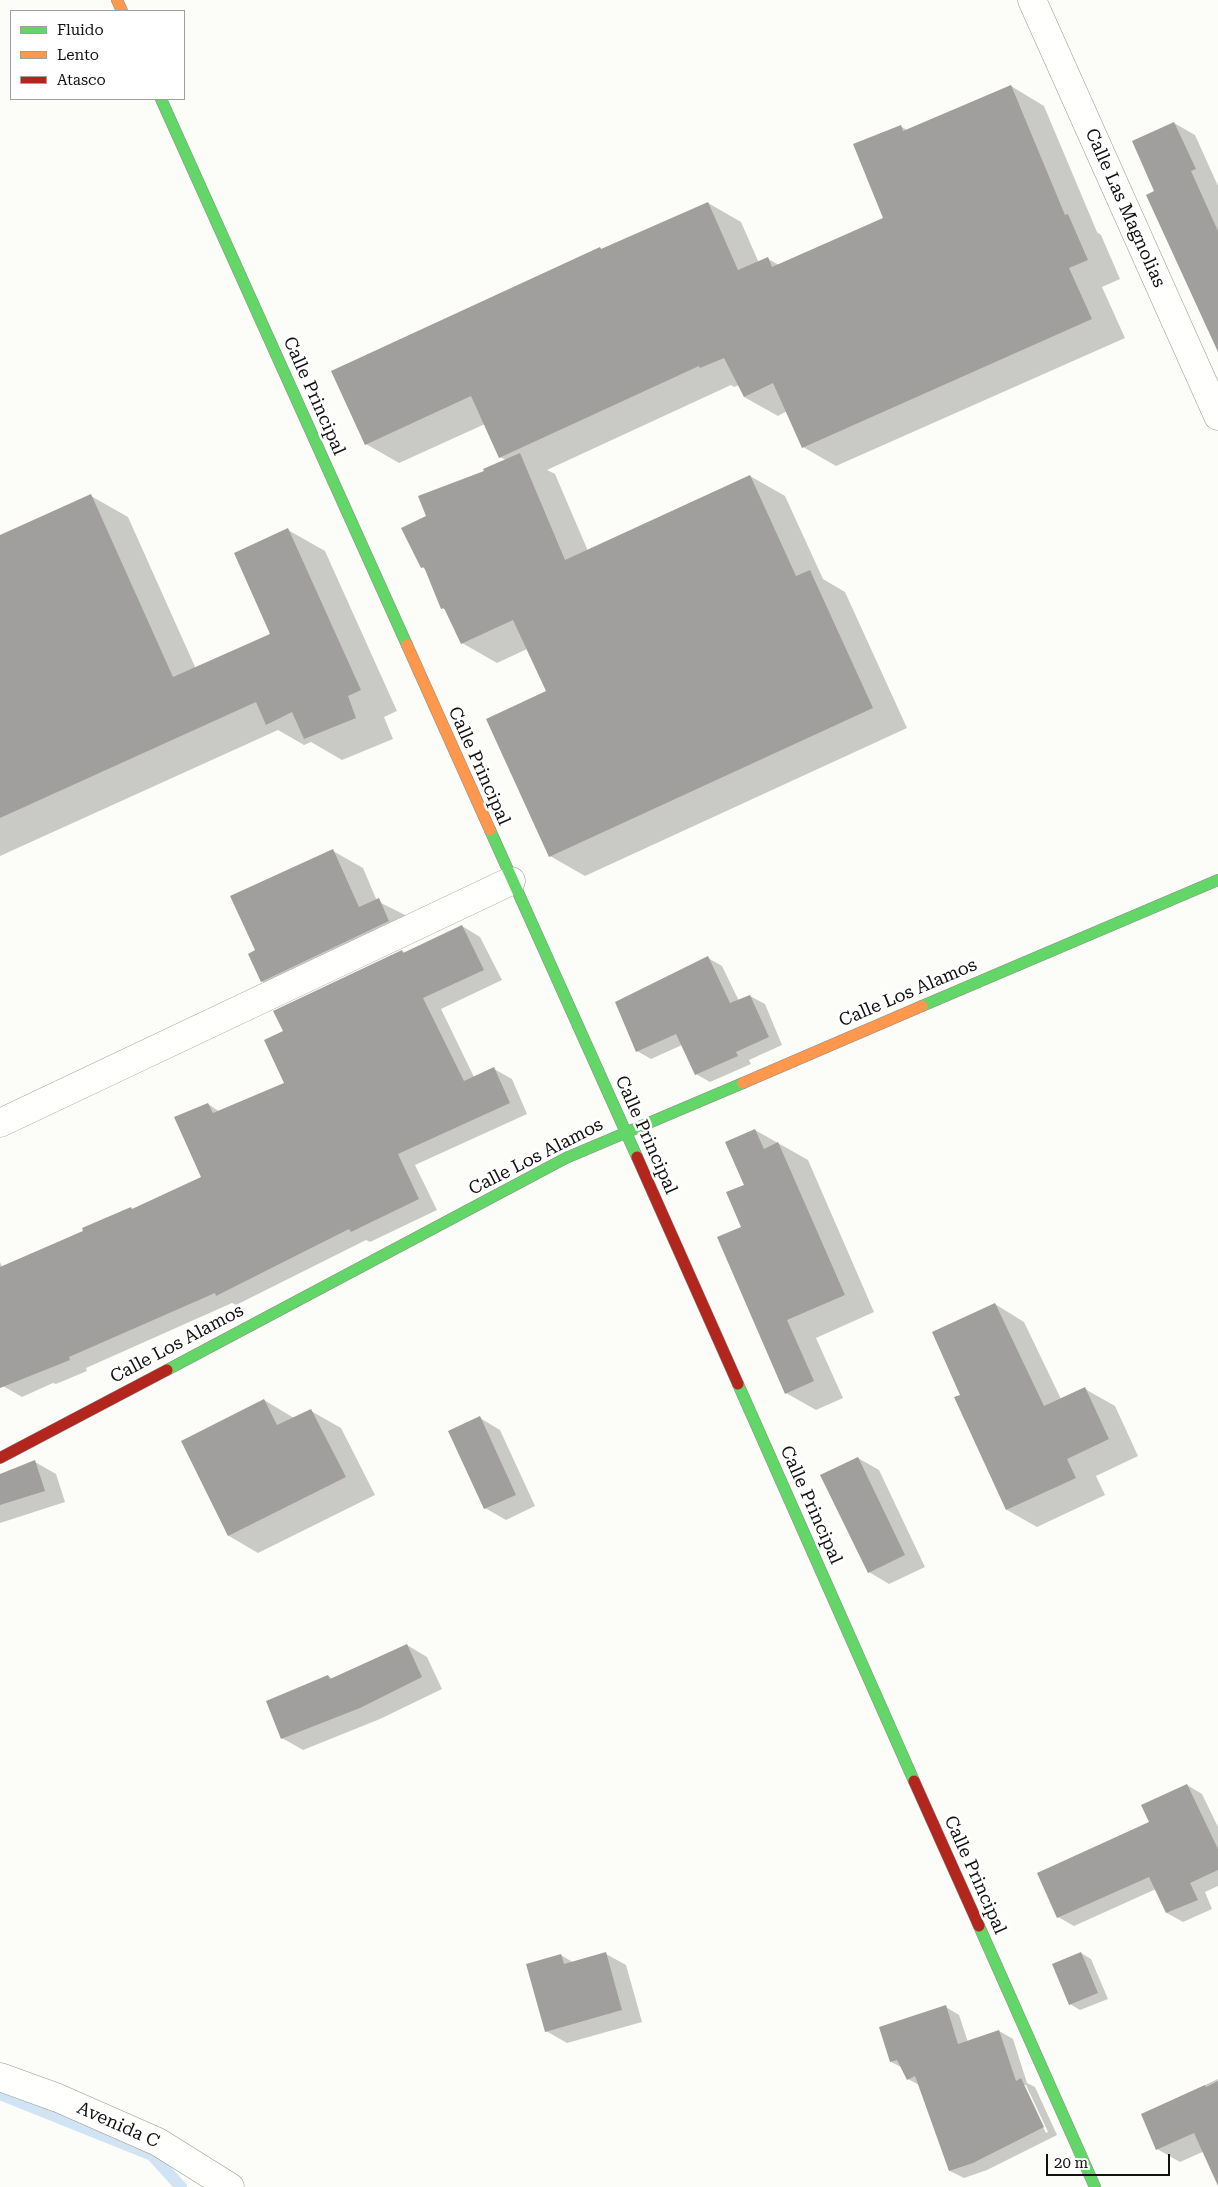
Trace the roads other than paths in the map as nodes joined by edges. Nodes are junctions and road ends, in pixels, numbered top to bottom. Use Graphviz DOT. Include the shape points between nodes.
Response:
graph roads {
  1 [pos="1032,0"];
  2 [pos="161,100"];
  3 [pos="1218,416"];
  4 [pos="1218,880"];
  5 [pos="511,881"];
  6 [pos="0,1123"];
  7 [pos="626,1132"];
  8 [pos="0,1458"];
  9 [pos="0,2076"];
  10 [pos="230,2187"];
  11 [pos="1095,2187"];
  1 -- 3 [label="street, Calle Las Magnolias"];
  2 -- 5 [label="street, Calle Principal"];
  4 -- 7 [label="street, Calle Los Alamos"];
  5 -- 6 [label="street"];
  5 -- 7 [label="street, Calle Principal"];
  7 -- 8 [label="street, Calle Los Alamos" via="566,1158"];
  7 -- 11 [label="street, Calle Principal"];
  9 -- 10 [label="street, Avenida C" via="158,2142"];
}
